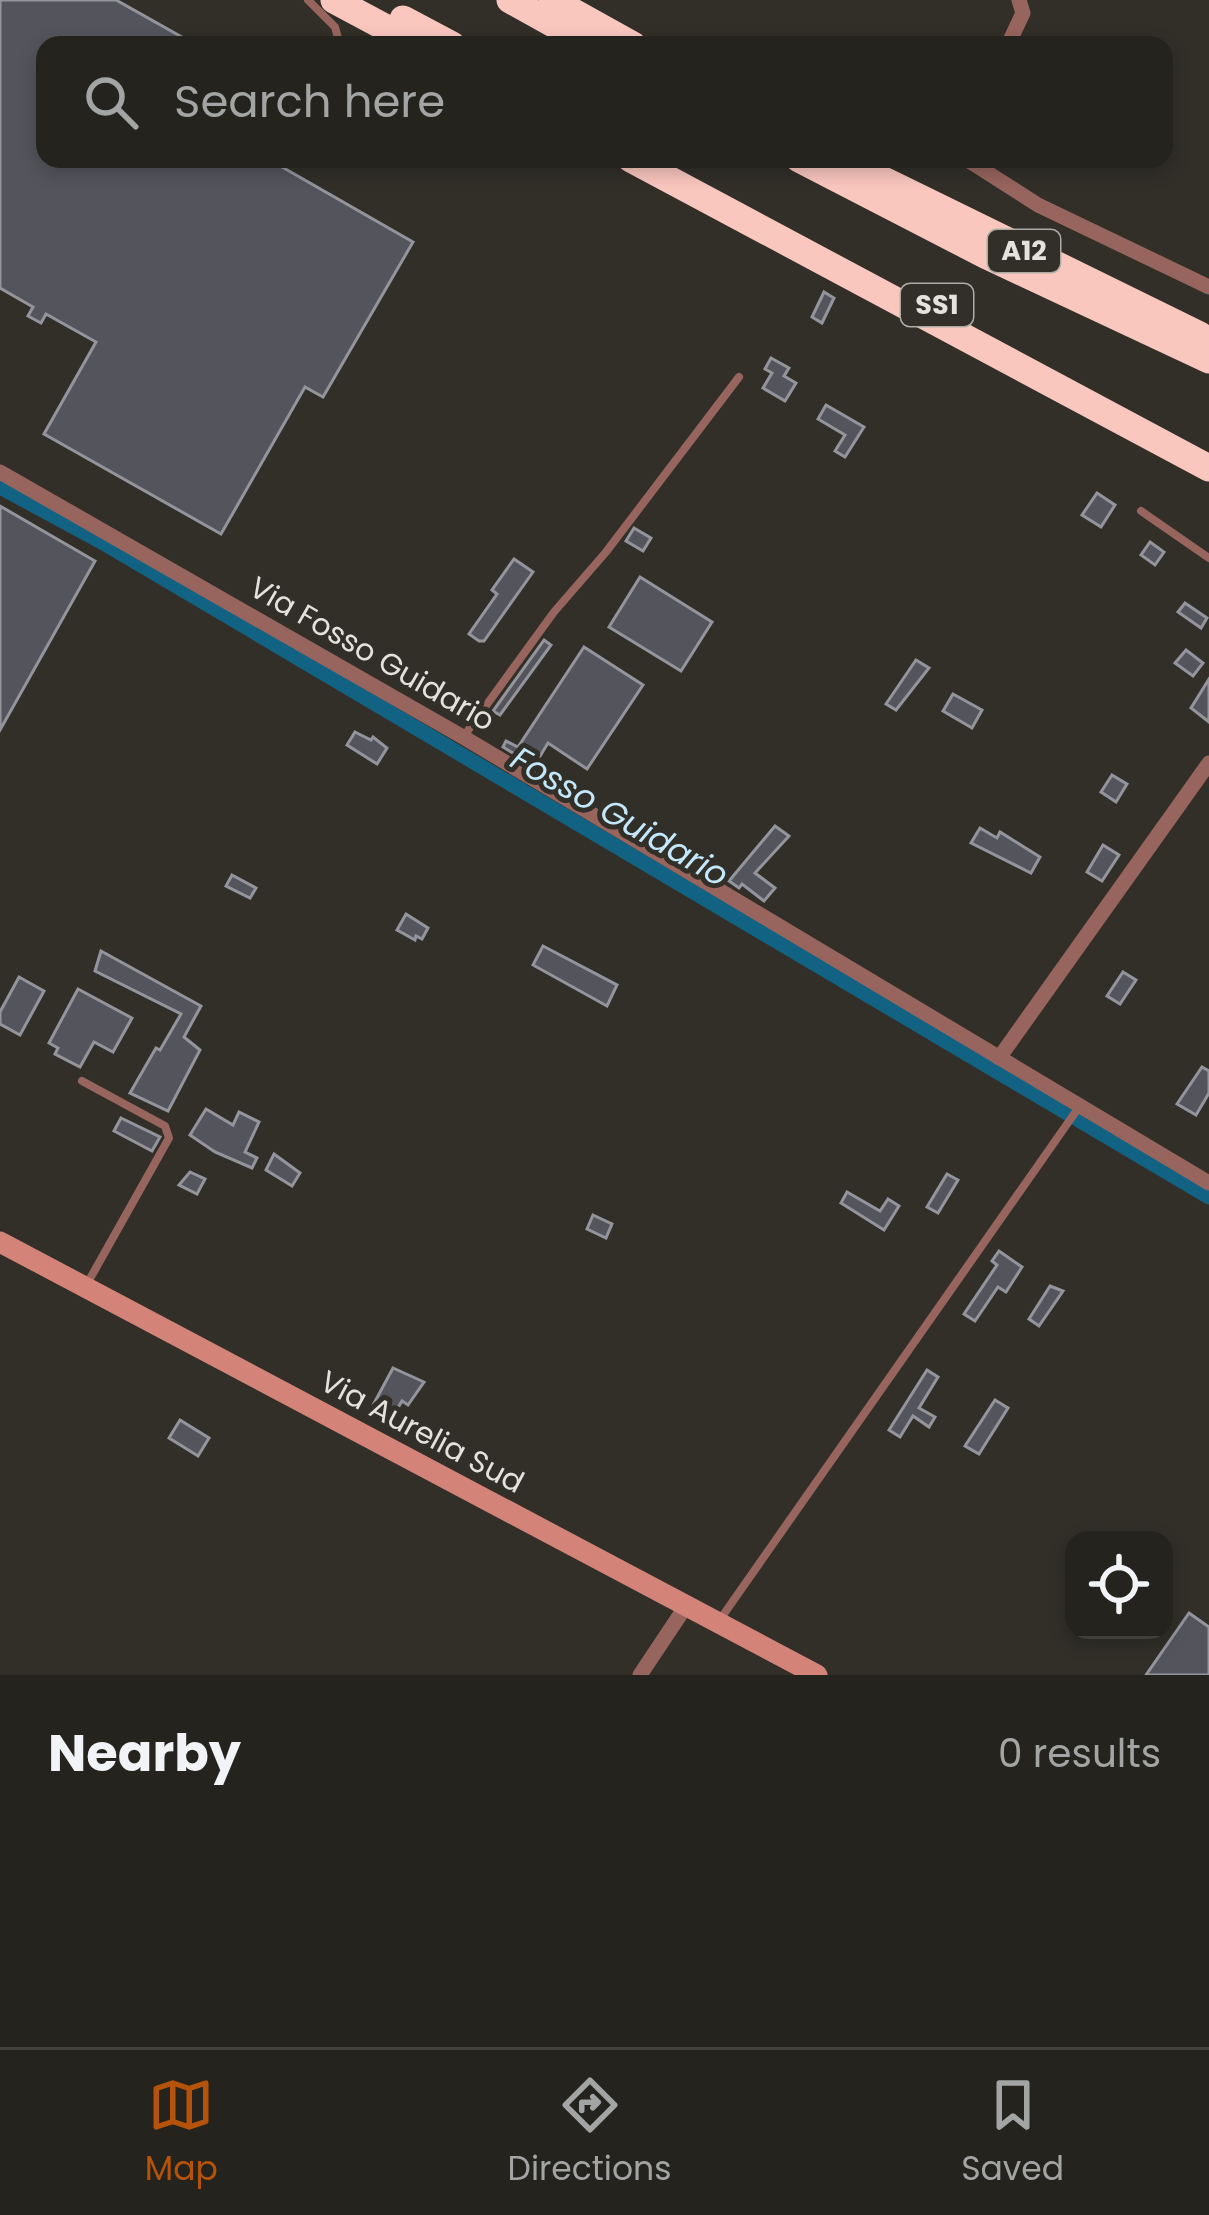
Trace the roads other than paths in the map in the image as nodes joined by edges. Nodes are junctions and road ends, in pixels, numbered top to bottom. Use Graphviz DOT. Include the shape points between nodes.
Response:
graph roads {
  1 [pos="308,0"];
  2 [pos="334,0"];
  3 [pos="368,0"];
  4 [pos="510,0"];
  5 [pos="552,0"];
  6 [pos="1019,0"];
  7 [pos="338,36"];
  8 [pos="401,36"];
  9 [pos="435,36"];
  10 [pos="575,36"];
  11 [pos="617,36"];
  12 [pos="1012,36"];
  13 [pos="649,168"];
  14 [pos="682,168"];
  15 [pos="817,168"];
  16 [pos="859,168"];
  17 [pos="980,168"];
  18 [pos="1209,287"];
  19 [pos="1209,339"];
  20 [pos="1209,360"];
  21 [pos="740,377"];
  22 [pos="1209,450"];
  23 [pos="1209,468"];
  24 [pos="0,472"];
  25 [pos="1141,511"];
  26 [pos="1209,558"];
  27 [pos="464,737"];
  28 [pos="1209,763"];
  29 [pos="999,1058"];
  30 [pos="82,1081"];
  31 [pos="1078,1108"];
  32 [pos="1209,1183"];
  33 [pos="0,1242"];
  34 [pos="86,1287"];
  35 [pos="686,1606"];
  36 [pos="718,1622"];
  37 [pos="640,1675"];
  38 [pos="817,1675"];
  1 -- 7 [label="lane"];
  2 -- 8 [label="highway"];
  3 -- 9 [label="highway"];
  4 -- 10 [label="highway"];
  5 -- 11 [label="highway"];
  6 -- 12 [label="street" via="1023,13"];
  13 -- 23 [label="highway, SS1"];
  14 -- 22 [label="highway, SS1"];
  15 -- 20 [label="highway, A12"];
  16 -- 19 [label="highway, A12"];
  17 -- 18 [label="street" via="1038,205"];
  21 -- 27 [label="lane"];
  24 -- 27 [label="street, Via Fosso Guidario"];
  25 -- 26 [label="lane"];
  27 -- 29 [label="street, Via Fosso Guidario"];
  28 -- 29 [label="street"];
  29 -- 31 [label="street, Via Fosso Guidario"];
  30 -- 34 [label="lane" via="165,1126 169,1138"];
  31 -- 32 [label="street, Via Fosso Guidario"];
  31 -- 36 [label="lane"];
  33 -- 34 [label="main road, Via Aurelia Sud"];
  34 -- 35 [label="main road, Via Aurelia Sud"];
  35 -- 36 [label="main road, Via Aurelia Sud"];
  35 -- 37 [label="street"];
  36 -- 38 [label="main road, Via Aurelia Sud"];
}
